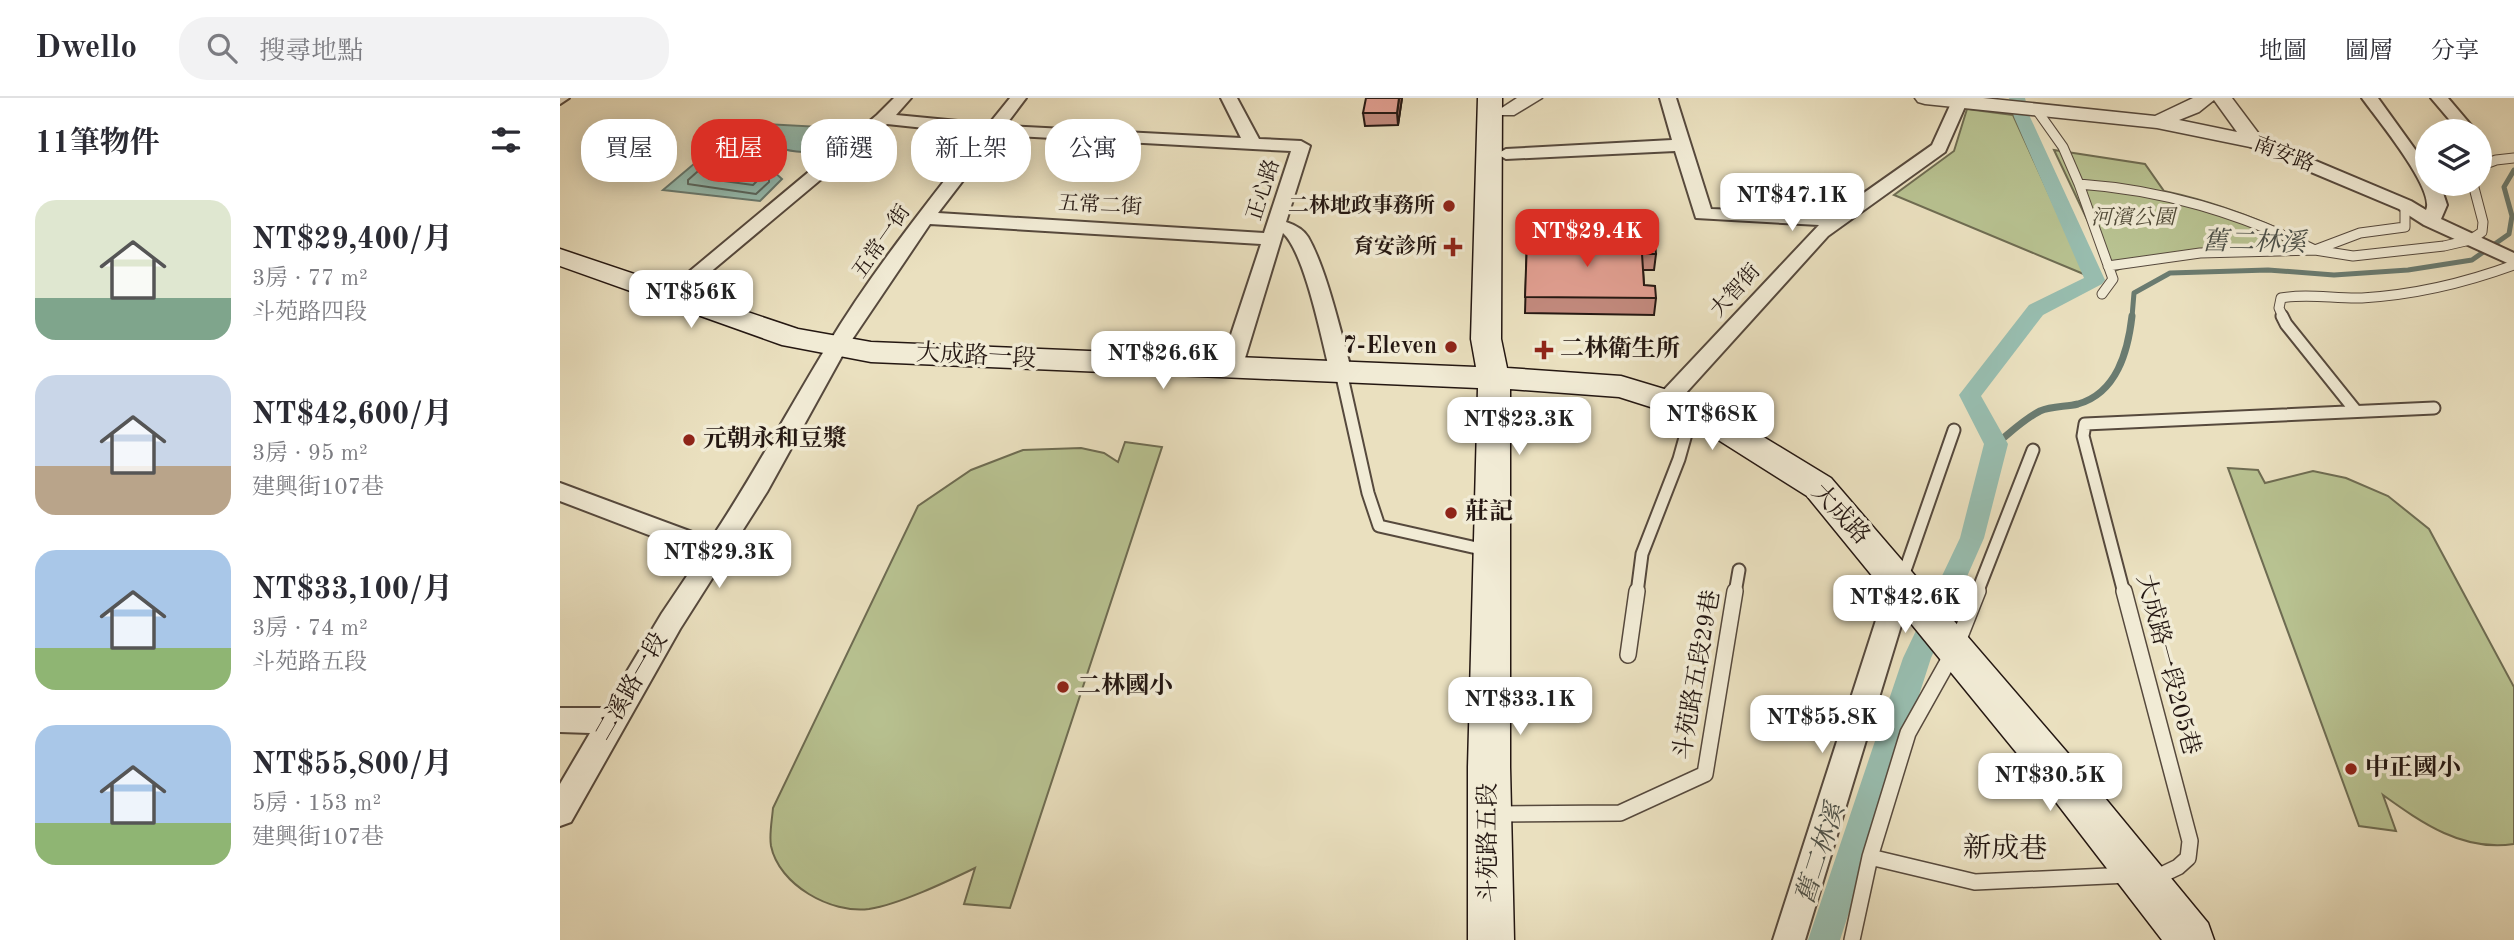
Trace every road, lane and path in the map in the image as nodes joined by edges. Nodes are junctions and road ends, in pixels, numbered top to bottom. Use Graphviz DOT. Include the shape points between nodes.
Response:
graph roads {
  1 [pos="903,98"];
  2 [pos="1018,98"];
  3 [pos="1230,98"];
  4 [pos="1532,98"];
  5 [pos="1668,98"];
  6 [pos="1925,98"];
  7 [pos="2205,98"];
  8 [pos="2222,98"];
  9 [pos="2370,98"];
  10 [pos="2439,98"];
  11 [pos="1960,100"];
  12 [pos="1501,102"];
  13 [pos="2036,109"];
  14 [pos="883,119"];
  15 [pos="1002,119"];
  16 [pos="2457,119"];
  17 [pos="2157,122"];
  18 [pos="1031,132"];
  19 [pos="2255,142"];
  20 [pos="1253,144"];
  21 [pos="1682,145"];
  22 [pos="1506,154"];
  23 [pos="2514,158"];
  24 [pos="2415,159"];
  25 [pos="2492,162"];
  26 [pos="807,182"];
  27 [pos="953,182"];
  28 [pos="2079,184"];
  29 [pos="2436,196"];
  30 [pos="2476,196"];
  31 [pos="2405,205"];
  32 [pos="925,218"];
  33 [pos="1837,220"];
  34 [pos="2431,221"];
  35 [pos="1274,232"];
  36 [pos="2473,241"];
  37 [pos="2315,250"];
  38 [pos="560,257"];
  39 [pos="2513,261"];
  40 [pos="2108,266"];
  41 [pos="2102,294"];
  42 [pos="670,296"];
  43 [pos="837,346"];
  44 [pos="1231,368"];
  45 [pos="1341,372"];
  46 [pos="1494,378"];
  47 [pos="1680,404"];
  48 [pos="2434,408"];
  49 [pos="2355,410"];
  50 [pos="1954,430"];
  51 [pos="2033,450"];
  52 [pos="560,492"];
  53 [pos="1490,543"];
  54 [pos="717,551"];
  55 [pos="1739,570"];
  56 [pos="1901,583"];
  57 [pos="1955,649"];
  58 [pos="1628,654"];
  59 [pos="560,720"];
  60 [pos="612,721"];
  61 [pos="560,812"];
  62 [pos="1489,814"];
  63 [pos="1870,857"];
  64 [pos="2143,878"];
  65 [pos="1491,940"];
  66 [pos="1789,940"];
  67 [pos="1852,940"];
  68 [pos="2191,940"];
  1 -- 14 [label="street"];
  2 -- 15 [label="street, 五常一街"];
  3 -- 20 [label="street"];
  4 -- 12 [label="street"];
  5 -- 21 [label="street"];
  6 -- 11 [label="street"];
  7 -- 17 [label="street"];
  8 -- 19 [label="street"];
  9 -- 24 [label="street"];
  10 -- 16 [label="street"];
  11 -- 13 [label="street, 南安路"];
  11 -- 33 [label="street, 大智街" via="1939,148"];
  12 -- 22 [label="main road"];
  12 -- 46 [label="main road" via="1486,339"];
  13 -- 17 [label="street, 南安路"];
  13 -- 28 [label="lane" via="2063,147"];
  17 -- 19 [label="street, 南安路"];
  18 -- 20 [label="street, 正心路"];
  19 -- 31 [label="street, 南安路"];
  20 -- 35 [label="street, 正心路" via="1301,146"];
  21 -- 22 [label="street"];
  21 -- 33 [label="street" via="1703,214"];
  22 -- 46 [label="main road" via="1506,342"];
  23 -- 25 [label="lane"];
  26 -- 42 [label="street"];
  27 -- 32 [label="street, 五常一街"];
  28 -- 37 [label="lane" via="2123,186 2196,201 2262,223"];
  28 -- 40 [label="lane"];
  29 -- 34 [label="street" via="2438,205"];
  30 -- 36 [label="lane" via="2483,222 2482,232"];
  31 -- 34 [label="street, 南安路"];
  31 -- 37 [label="lane" via="2405,227 2360,233"];
  32 -- 35 [label="street, 五常二街"];
  32 -- 43 [label="street, 五常一街"];
  33 -- 47 [label="street, 大智街" via="1821,232"];
  34 -- 36 [label="street, 南安路"];
  35 -- 44 [label="street, 正心路"];
  35 -- 45 [label="street" via="1289,229 1299,239"];
  36 -- 37 [label="lane" via="2353,256"];
  36 -- 39 [label="street, 南安路"];
  37 -- 40 [label="lane" via="2200,253"];
  38 -- 42 [label="main road"];
  39 -- 49 [label="lane" via="2473,279 2394,294 2281,298 2279,308 2286,324"];
  40 -- 41 [label="lane" via="2113,279"];
  42 -- 43 [label="main road" via="793,338"];
  43 -- 44 [label="main road, 大成路一段" via="871,352"];
  43 -- 54 [label="street, 二溪路一段"];
  44 -- 45 [label="main road, 大成路一段"];
  45 -- 46 [label="main road, 大成路一段"];
  45 -- 53 [label="lane" via="1379,526"];
  46 -- 47 [label="main road, 大成路" via="1620,387"];
  46 -- 53 [label="main road, 斗苑路五段"];
  47 -- 56 [label="main road, 大成路" via="1819,487"];
  47 -- 58 [label="lane" via="1679,459 1642,554"];
  48 -- 49 [label="lane"];
  49 -- 64 [label="lane, 大成路一段205巷" via="2085,424 2083,436 2190,841 2188,858 2178,867"];
  50 -- 56 [label="lane"];
  51 -- 57 [label="lane"];
  52 -- 54 [label="street"];
  53 -- 62 [label="main road, 斗苑路五段"];
  54 -- 60 [label="street, 二溪路一段"];
  55 -- 62 [label="lane, 斗苑路五段29巷" via="1705,774 1620,813"];
  56 -- 57 [label="main road, 大成路"];
  56 -- 66 [label="street"];
  57 -- 63 [label="lane" via="1908,733"];
  57 -- 64 [label="main road"];
  59 -- 60 [label="street"];
  60 -- 61 [label="street, 二溪路一段"];
  62 -- 65 [label="main road, 斗苑路五段"];
  63 -- 64 [label="lane, 新成巷" via="1975,882"];
  63 -- 67 [label="lane"];
  64 -- 68 [label="main road"];
}
